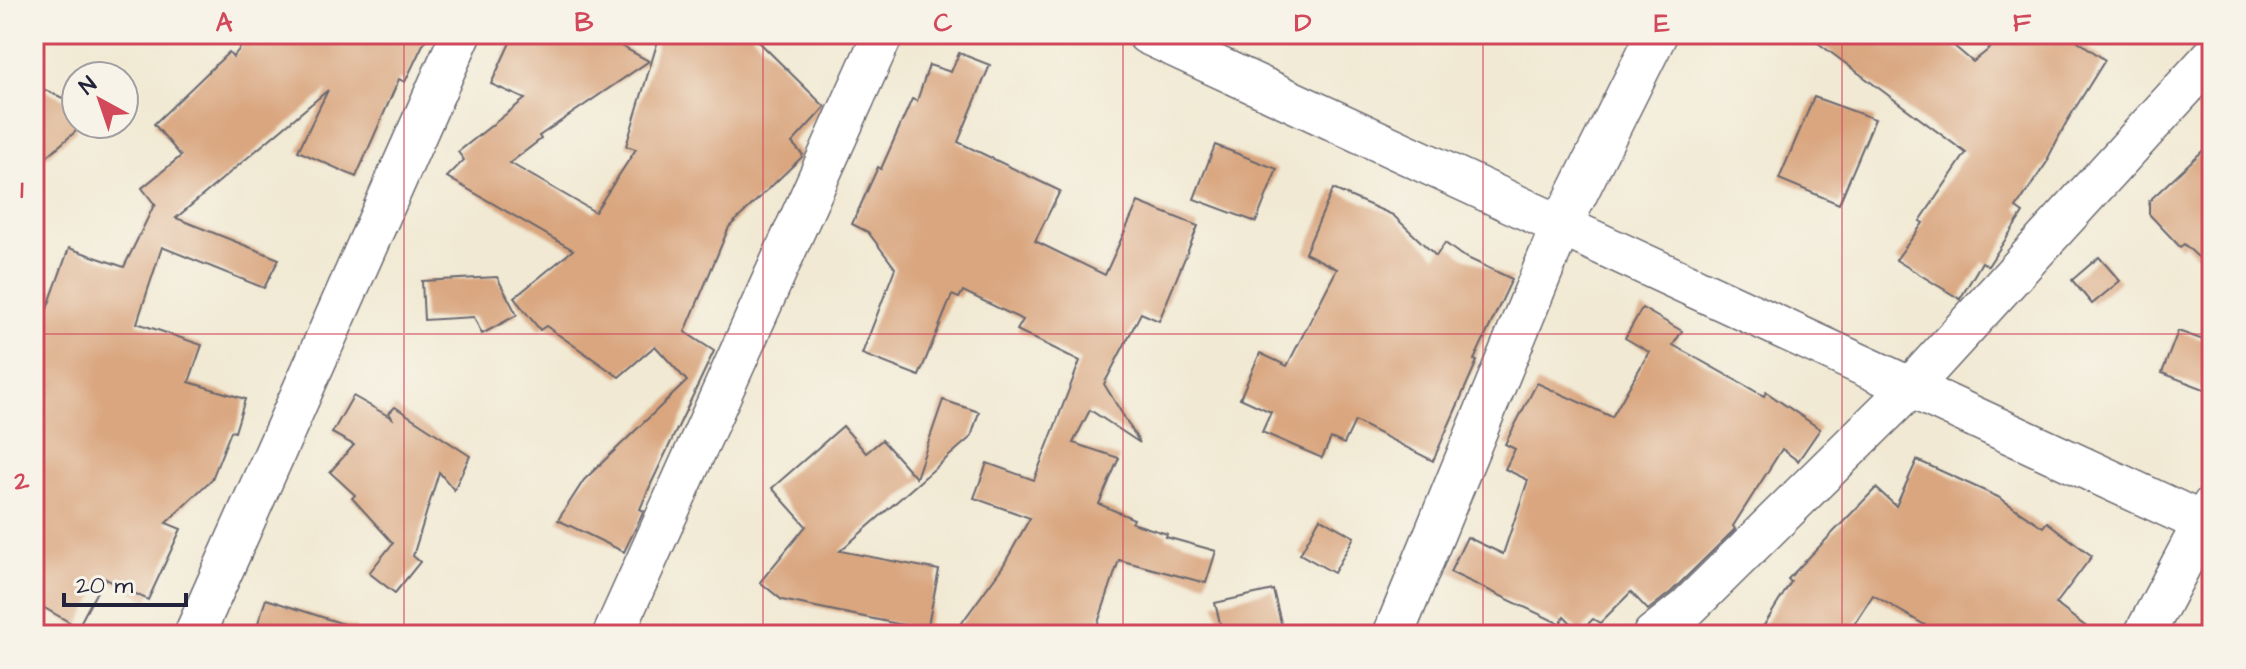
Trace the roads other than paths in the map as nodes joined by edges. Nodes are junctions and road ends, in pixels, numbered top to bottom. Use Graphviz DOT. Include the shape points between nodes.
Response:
graph roads {
  1 [pos="461,34"];
  2 [pos="883,34"];
  3 [pos="1147,34"];
  4 [pos="1657,34"];
  5 [pos="2212,57"];
  6 [pos="1561,226"];
  7 [pos="1910,388"];
  8 [pos="2209,519"];
  9 [pos="194,635"];
  10 [pos="613,635"];
  11 [pos="1393,635"];
  12 [pos="1653,635"];
  13 [pos="2144,635"];
  1 -- 9 [label="street"];
  2 -- 10 [label="street"];
  3 -- 6 [label="street"];
  4 -- 6 [label="street"];
  5 -- 7 [label="street"];
  6 -- 7 [label="street"];
  6 -- 11 [label="street"];
  7 -- 8 [label="street"];
  7 -- 12 [label="street" via="1686,609"];
  8 -- 13 [label="street"];
}
